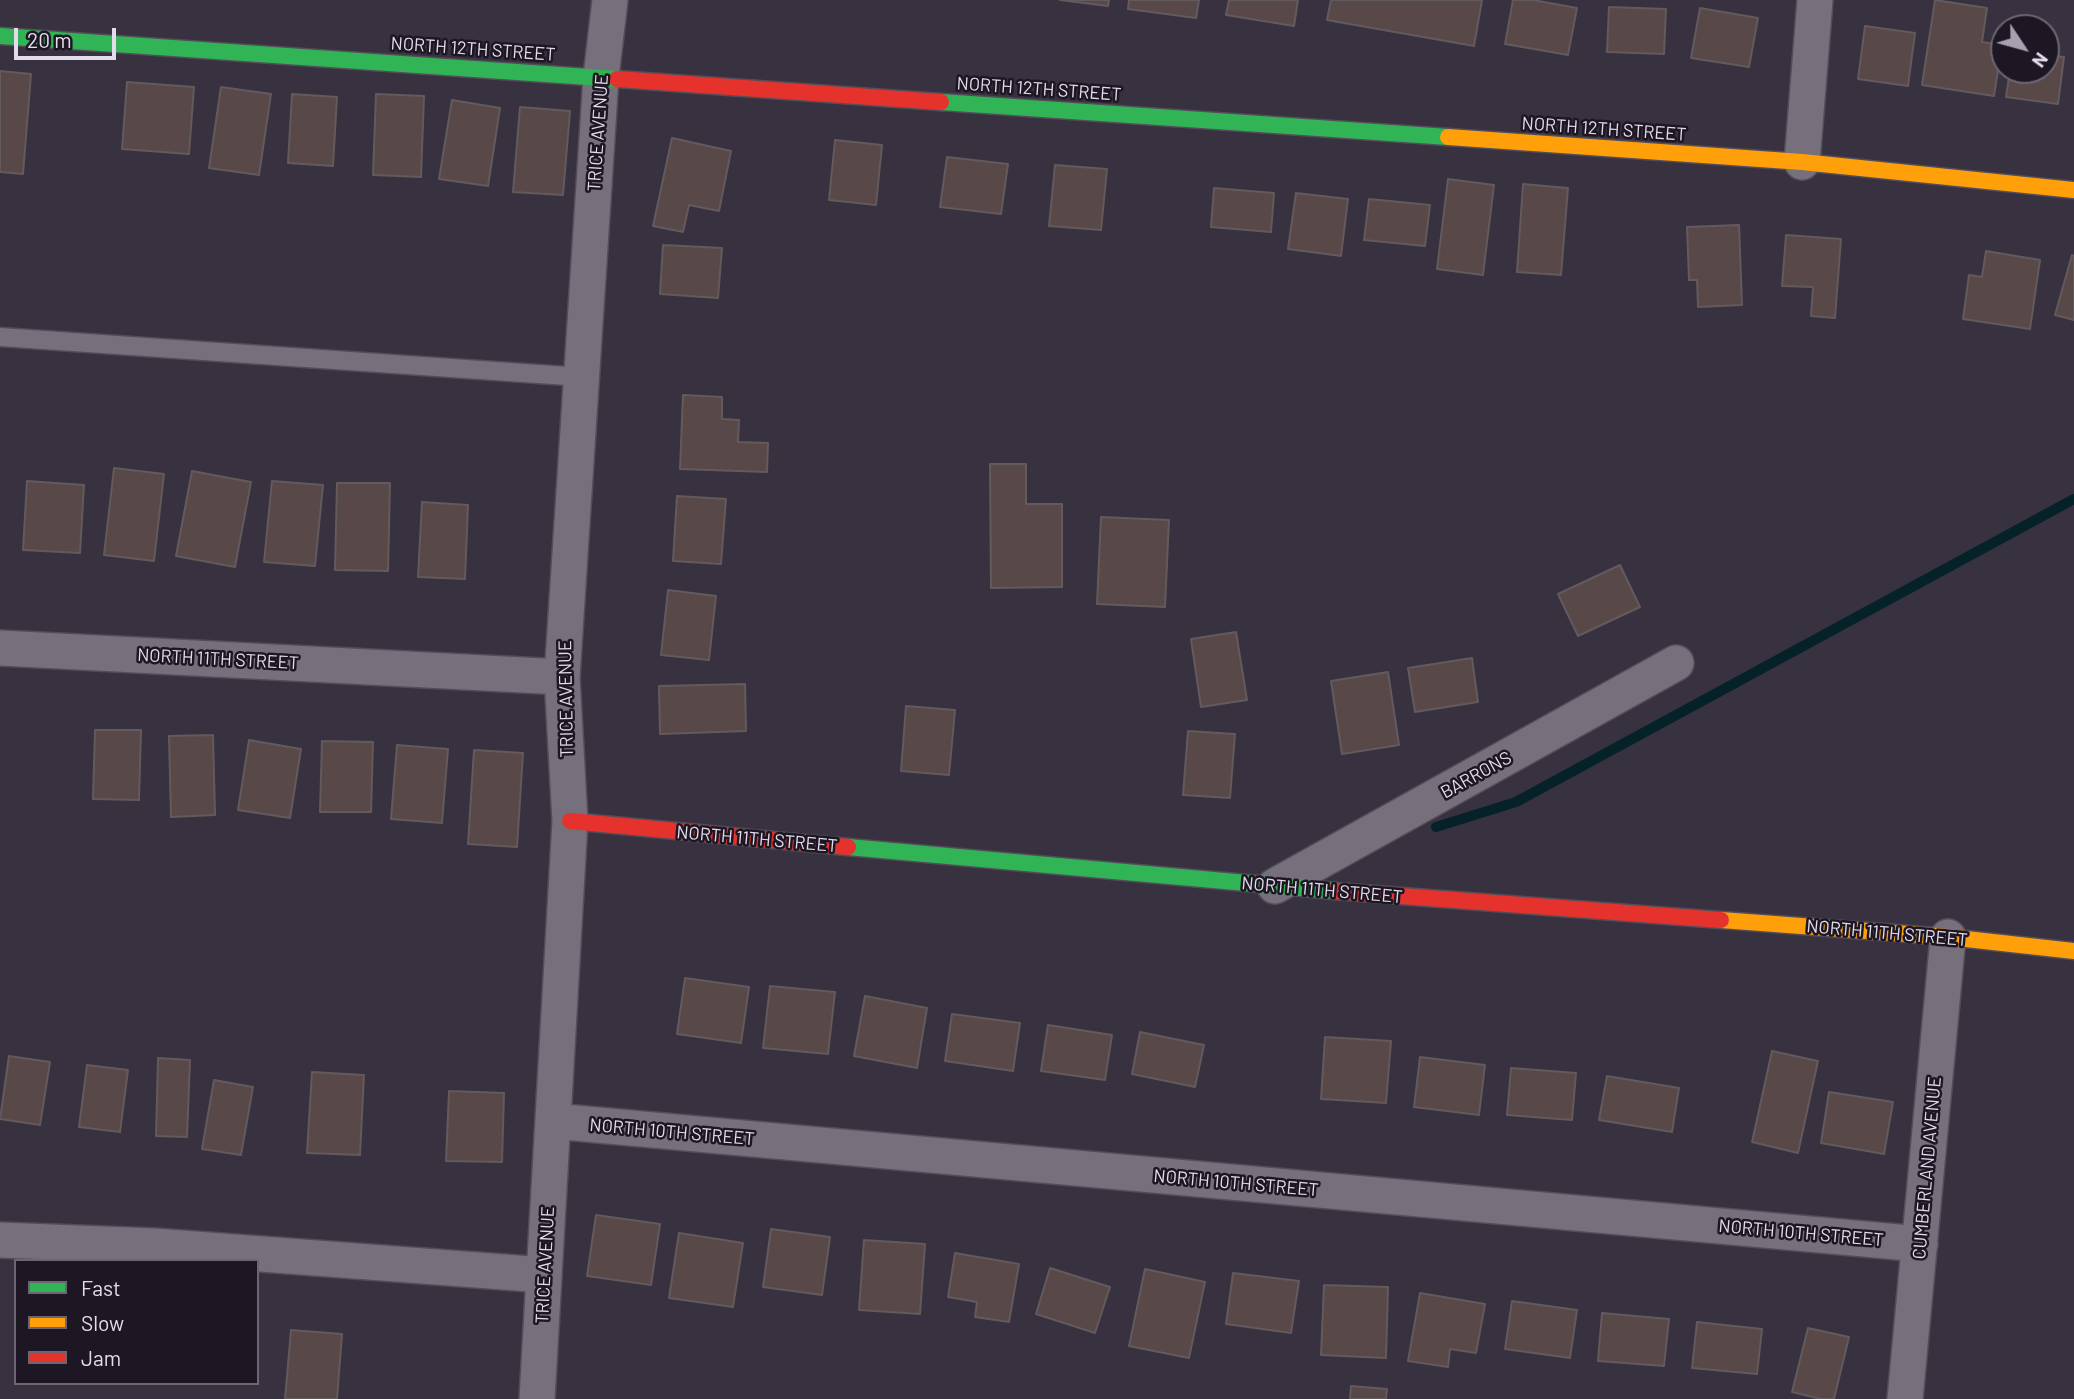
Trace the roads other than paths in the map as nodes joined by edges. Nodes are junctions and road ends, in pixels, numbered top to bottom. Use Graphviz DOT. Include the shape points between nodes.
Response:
graph roads {
  1 [pos="610,0"];
  2 [pos="1815,0"];
  3 [pos="0,36"];
  4 [pos="601,78"];
  5 [pos="1802,162"];
  6 [pos="2074,190"];
  7 [pos="0,337"];
  8 [pos="582,377"];
  9 [pos="0,648"];
  10 [pos="1676,663"];
  11 [pos="562,677"];
  12 [pos="570,821"];
  13 [pos="1275,886"];
  14 [pos="1948,937"];
  15 [pos="2074,951"];
  16 [pos="553,1121"];
  17 [pos="0,1240"];
  18 [pos="1920,1244"];
  19 [pos="544,1275"];
  20 [pos="537,1399"];
  21 [pos="1905,1399"];
  1 -- 4 [label="street, TRICE AVENUE"];
  2 -- 5 [label="street"];
  3 -- 4 [label="street, NORTH 12TH STREET"];
  4 -- 5 [label="street, NORTH 12TH STREET"];
  4 -- 8 [label="street, TRICE AVENUE"];
  5 -- 6 [label="street, NORTH 12TH STREET"];
  7 -- 8 [label="lane"];
  8 -- 11 [label="street, TRICE AVENUE"];
  9 -- 11 [label="street, NORTH 11TH STREET"];
  10 -- 13 [label="street, BARRONS"];
  11 -- 12 [label="street, TRICE AVENUE"];
  12 -- 13 [label="street, NORTH 11TH STREET"];
  12 -- 16 [label="street, TRICE AVENUE"];
  13 -- 14 [label="street, NORTH 11TH STREET"];
  14 -- 15 [label="street, NORTH 11TH STREET"];
  14 -- 18 [label="street, CUMBERLAND AVENUE"];
  16 -- 18 [label="street, NORTH 10TH STREET"];
  16 -- 19 [label="street, TRICE AVENUE"];
  17 -- 19 [label="street" via="154,1246"];
  18 -- 21 [label="street, CUMBERLAND AVENUE"];
  19 -- 20 [label="street, TRICE AVENUE"];
}
